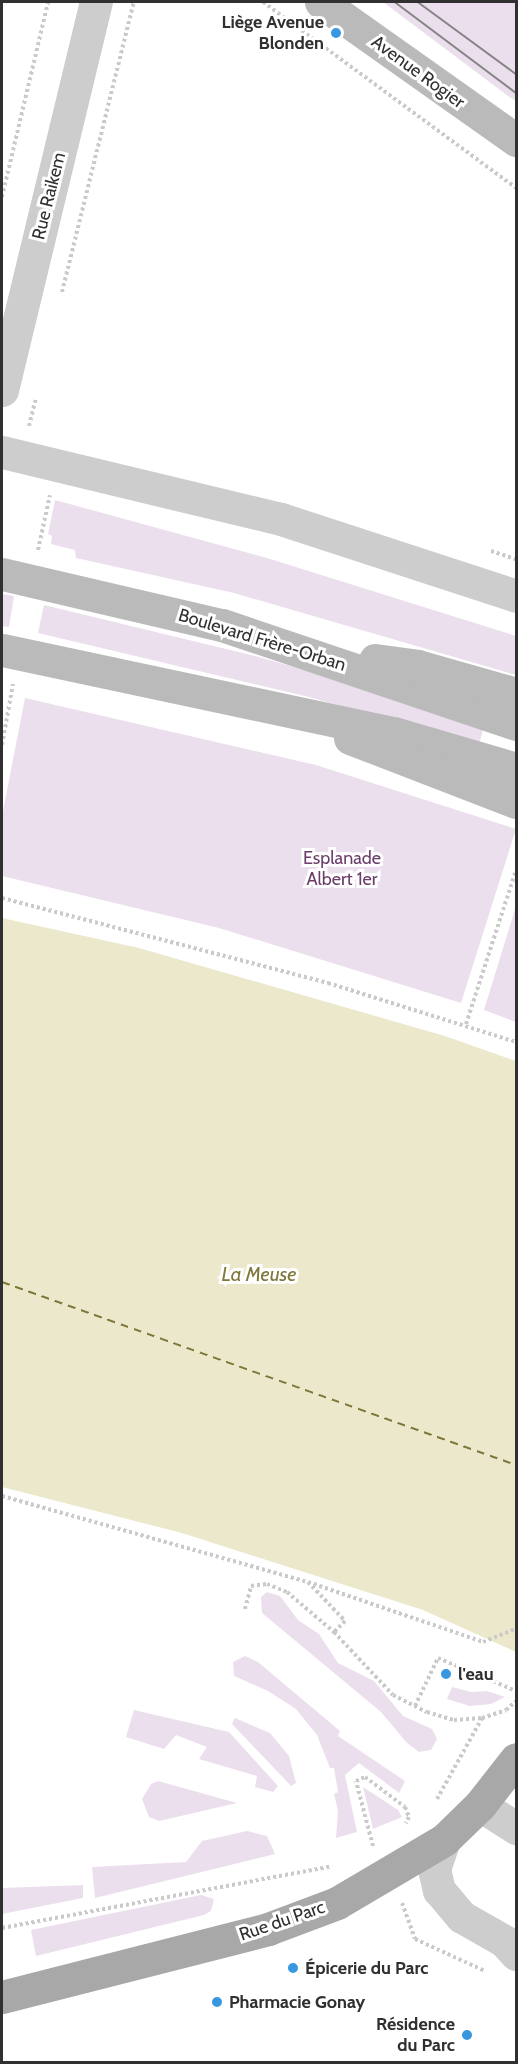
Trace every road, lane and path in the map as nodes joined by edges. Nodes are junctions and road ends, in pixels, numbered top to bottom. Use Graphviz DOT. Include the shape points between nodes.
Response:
graph roads {
  1 [pos="48,2"];
  2 [pos="96,2"];
  3 [pos="134,2"];
  4 [pos="263,2"];
  5 [pos="321,2"];
  6 [pos="516,140"];
  7 [pos="516,188"];
  8 [pos="2,197"];
  9 [pos="59,304"];
  10 [pos="39,386"];
  11 [pos="2,390"];
  12 [pos="36,432"];
  13 [pos="2,452"];
  14 [pos="50,494"];
  15 [pos="483,548"];
  16 [pos="36,559"];
  17 [pos="516,559"];
  18 [pos="2,574"];
  19 [pos="516,596"];
  20 [pos="2,650"];
  21 [pos="337,661"];
  22 [pos="12,691"];
  23 [pos="516,694"];
  24 [pos="313,716"];
  25 [pos="516,724"];
  26 [pos="2,745"];
  27 [pos="516,769"];
  28 [pos="516,802"];
  29 [pos="516,870"];
  30 [pos="2,898"];
  31 [pos="466,1024"];
  32 [pos="516,1042"];
  33 [pos="2,1496"];
  34 [pos="308,1582"];
  35 [pos="245,1609"];
  36 [pos="516,1629"];
  37 [pos="334,1632"];
  38 [pos="516,1691"];
  39 [pos="516,1701"];
  40 [pos="415,1706"];
  41 [pos="482,1718"];
  42 [pos="516,1759"];
  43 [pos="437,1800"];
  44 [pos="480,1805"];
  45 [pos="410,1816"];
  46 [pos="516,1828"];
  47 [pos="444,1840"];
  48 [pos="342,1864"];
  49 [pos="385,1864"];
  50 [pos="2,1928"];
  51 [pos="516,1954"];
  52 [pos="489,1973"];
  53 [pos="2,1997"];
  1 -- 8 [label="path"];
  2 -- 11 [label="street, Rue Raikem"];
  3 -- 9 [label="path"];
  4 -- 7 [label="path"];
  5 -- 6 [label="main road, Avenue Rogier"];
  10 -- 12 [label="path" via="29,429"];
  13 -- 19 [label="street" via="281,519"];
  14 -- 16 [label="path"];
  15 -- 17 [label="path"];
  18 -- 21 [label="main road, Boulevard Frère-Orban" via="222,625"];
  20 -- 24 [label="main road"];
  21 -- 23 [label="main road" via="392,661"];
  21 -- 25 [label="main road, Boulevard Frère-Orban"];
  22 -- 26 [label="path"];
  24 -- 27 [label="main road" via="394,733"];
  24 -- 28 [label="main road" via="366,746"];
  29 -- 31 [label="path"];
  30 -- 31 [label="path" via="183,942"];
  31 -- 32 [label="path"];
  33 -- 34 [label="path"];
  34 -- 36 [label="path" via="483,1642"];
  34 -- 37 [label="path" via="345,1621"];
  35 -- 37 [label="path" via="251,1586 267,1584 287,1592"];
  37 -- 40 [label="path" via="393,1695"];
  38 -- 40 [label="path" via="438,1658"];
  39 -- 41 [label="path" via="506,1710"];
  40 -- 41 [label="path" via="454,1720"];
  41 -- 43 [label="path"];
  42 -- 44 [label="main road, Rue du Parc"];
  44 -- 46 [label="street"];
  44 -- 47 [label="main road, Rue du Parc"];
  45 -- 49 [label="path" via="405,1807 365,1777 356,1781 369,1840"];
  47 -- 49 [label="main road, Rue du Parc"];
  47 -- 51 [label="street" via="434,1869 439,1890 462,1917 504,1941"];
  48 -- 50 [label="path"];
  49 -- 52 [label="path" via="415,1939"];
  49 -- 53 [label="main road, Rue du Parc" via="337,1903 268,1929"];
}
